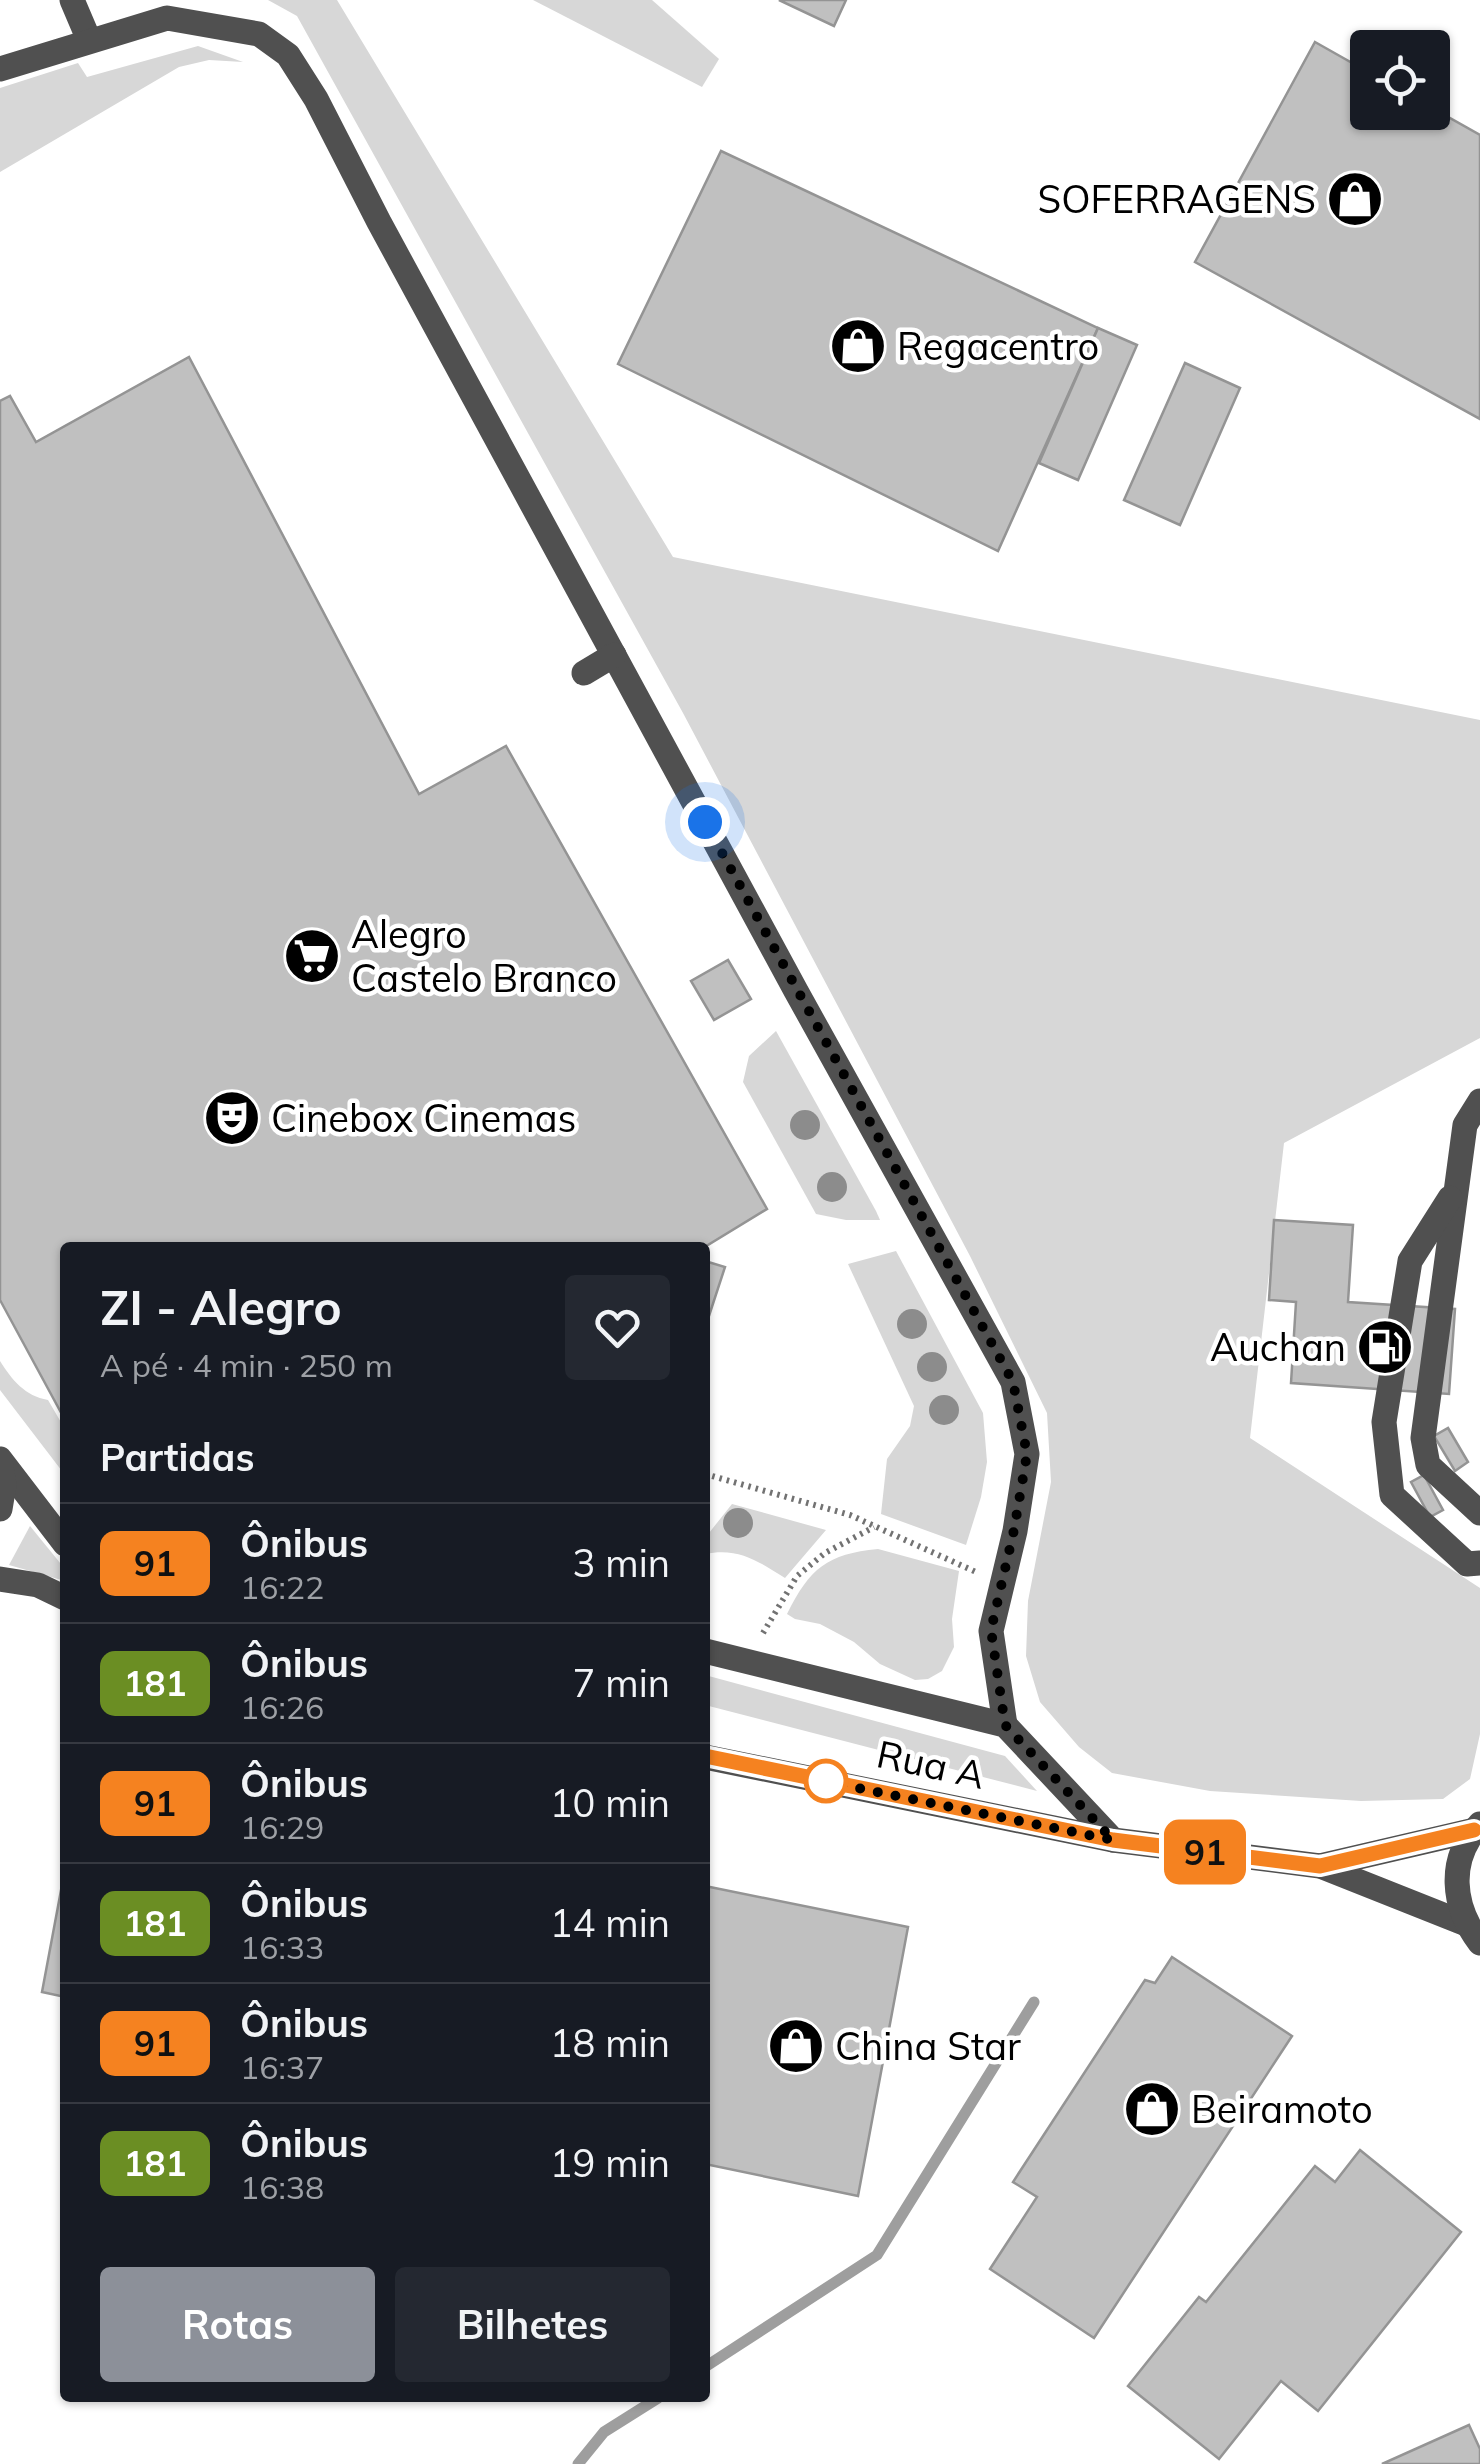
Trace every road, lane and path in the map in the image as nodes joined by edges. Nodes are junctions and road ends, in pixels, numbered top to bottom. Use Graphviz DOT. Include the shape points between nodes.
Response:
graph roads {
  1 [pos="72,0"];
  2 [pos="89,40"];
  3 [pos="0,68"];
  4 [pos="614,654"];
  5 [pos="584,673"];
  6 [pos="1480,1101"];
  7 [pos="1456,1189"];
  8 [pos="0,1460"];
  9 [pos="710,1475"];
  10 [pos="0,1509"];
  11 [pos="1480,1513"];
  12 [pos="875,1526"];
  13 [pos="60,1538"];
  14 [pos="1480,1562"];
  15 [pos="0,1579"];
  16 [pos="1002,1584"];
  17 [pos="60,1596"];
  18 [pos="710,1651"];
  19 [pos="747,1660"];
  20 [pos="1005,1725"];
  21 [pos="710,1757"];
  22 [pos="1477,1827"];
  23 [pos="1113,1840"];
  24 [pos="1320,1866"];
  25 [pos="1473,1933"];
  1 -- 2 [label="street"];
  2 -- 3 [label="street"];
  2 -- 4 [label="street" via="167,18 260,34 288,55"];
  4 -- 5 [label="street"];
  4 -- 16 [label="street" via="1013,1382 1027,1454"];
  6 -- 7 [label="street" via="1464,1124"];
  7 -- 11 [label="street" via="1423,1438 1428,1465"];
  7 -- 14 [label="street" via="1410,1262 1384,1422 1392,1495 1466,1564"];
  8 -- 10 [label="street"];
  8 -- 13 [label="street"];
  9 -- 12 [label="path"];
  12 -- 16 [label="path"];
  12 -- 19 [label="path" via="798,1576"];
  15 -- 17 [label="street"];
  16 -- 20 [label="street" via="991,1630"];
  18 -- 19 [label="street"];
  19 -- 20 [label="street"];
  20 -- 23 [label="street"];
  21 -- 23 [label="street, Rua A"];
  22 -- 24 [label="street, Rua A"];
  22 -- 25 [label="street" via="1461,1855 1456,1886"];
  23 -- 24 [label="street, Rua A"];
  24 -- 25 [label="street, Rua A"];
}
